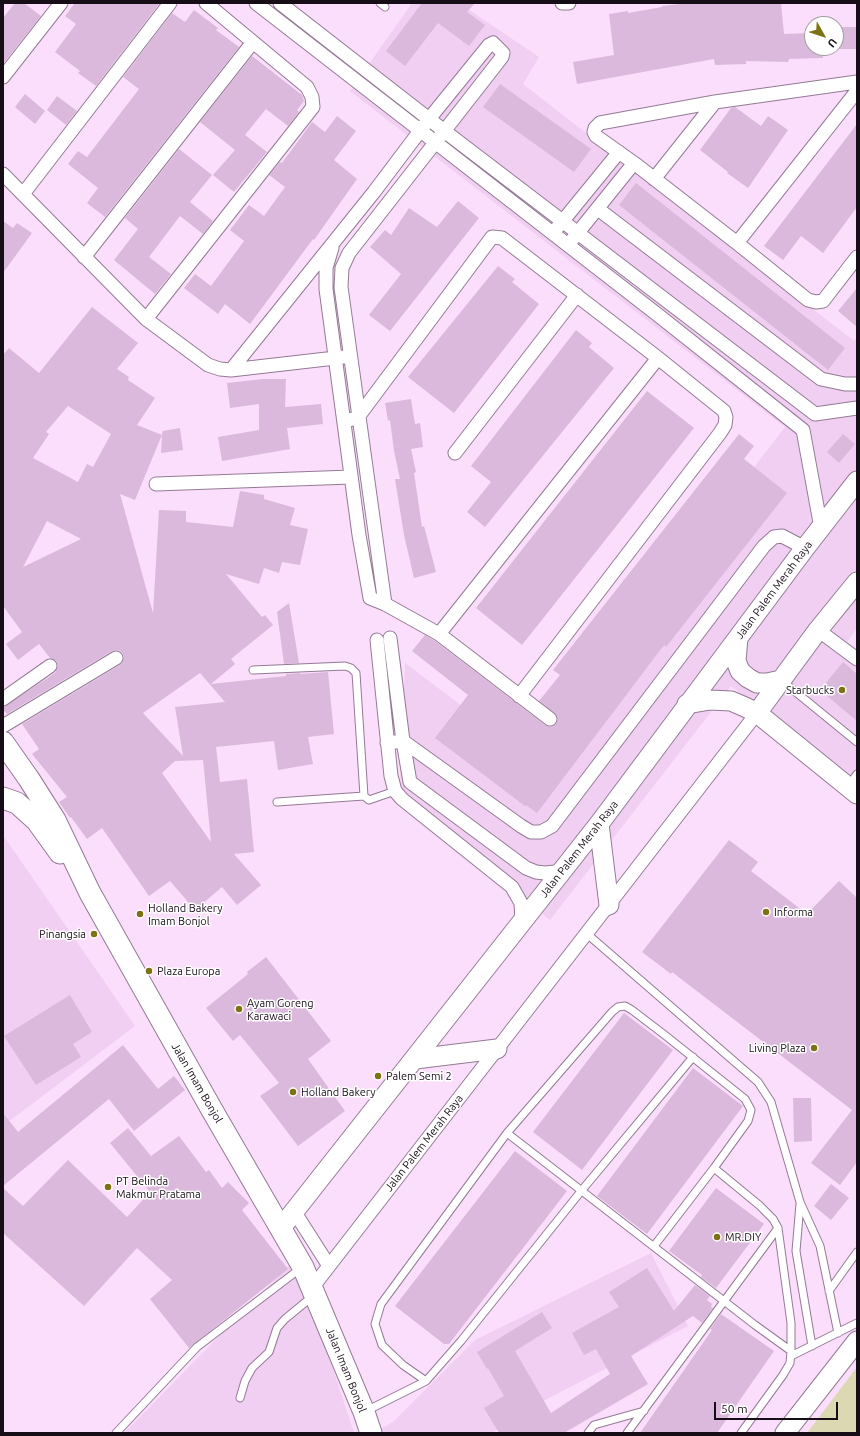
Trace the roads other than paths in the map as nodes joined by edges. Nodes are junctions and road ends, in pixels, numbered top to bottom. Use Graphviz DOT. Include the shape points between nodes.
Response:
graph roads {
  1 [pos="61,3"];
  2 [pos="170,3"];
  3 [pos="206,3"];
  4 [pos="256,3"];
  5 [pos="280,3"];
  6 [pos="562,3"];
  7 [pos="569,3"];
  8 [pos="253,42"];
  9 [pos="3,77"];
  10 [pos="857,82"];
  11 [pos="857,91"];
  12 [pos="715,102"];
  13 [pos="429,119"];
  14 [pos="443,130"];
  15 [pos="420,131"];
  16 [pos="434,142"];
  17 [pos="618,152"];
  18 [pos="634,164"];
  19 [pos="3,174"];
  20 [pos="654,179"];
  21 [pos="374,192"];
  22 [pos="23,194"];
  23 [pos="388,203"];
  24 [pos="598,209"];
  25 [pos="562,222"];
  26 [pos="578,233"];
  27 [pos="553,234"];
  28 [pos="333,243"];
  29 [pos="737,243"];
  30 [pos="568,246"];
  31 [pos="84,257"];
  32 [pos="857,257"];
  33 [pos="577,295"];
  34 [pos="667,302"];
  35 [pos="658,315"];
  36 [pos="146,319"];
  37 [pos="736,355"];
  38 [pos="350,356"];
  39 [pos="658,358"];
  40 [pos="336,359"];
  41 [pos="726,368"];
  42 [pos="231,370"];
  43 [pos="857,384"];
  44 [pos="857,408"];
  45 [pos="815,414"];
  46 [pos="358,417"];
  47 [pos="344,422"];
  48 [pos="803,430"];
  49 [pos="455,453"];
  50 [pos="351,477"];
  51 [pos="857,481"];
  52 [pos="156,484"];
  53 [pos="821,528"];
  54 [pos="374,534"];
  55 [pos="359,535"];
  56 [pos="805,548"];
  57 [pos="857,582"];
  58 [pos="384,604"];
  59 [pos="818,630"];
  60 [pos="439,634"];
  61 [pos="738,638"];
  62 [pos="116,658"];
  63 [pos="857,659"];
  64 [pos="50,666"];
  65 [pos="253,670"];
  66 [pos="781,680"];
  67 [pos="519,696"];
  68 [pos="3,699"];
  69 [pos="688,704"];
  70 [pos="757,713"];
  71 [pos="550,719"];
  72 [pos="3,726"];
  73 [pos="3,742"];
  74 [pos="403,742"];
  75 [pos="857,742"];
  76 [pos="387,743"];
  77 [pos="854,785"];
  78 [pos="395,791"];
  79 [pos="364,796"];
  80 [pos="3,798"];
  81 [pos="277,802"];
  82 [pos="599,824"];
  83 [pos="564,869"];
  84 [pos="90,894"];
  85 [pos="609,905"];
  86 [pos="522,922"];
  87 [pos="586,933"];
  88 [pos="497,1049"];
  89 [pos="693,1057"];
  90 [pos="415,1059"];
  91 [pos="507,1133"];
  92 [pos="714,1168"];
  93 [pos="582,1190"];
  94 [pos="800,1202"];
  95 [pos="294,1212"];
  96 [pos="281,1228"];
  97 [pos="778,1228"];
  98 [pos="654,1246"];
  99 [pos="857,1252"];
  100 [pos="329,1266"];
  101 [pos="303,1267"];
  102 [pos="314,1291"];
  103 [pos="829,1291"];
  104 [pos="724,1301"];
  105 [pos="857,1323"];
  106 [pos="838,1333"];
  107 [pos="857,1341"];
  108 [pos="812,1346"];
  109 [pos="791,1354"];
  110 [pos="426,1381"];
  111 [pos="240,1398"];
  112 [pos="644,1411"];
  113 [pos="364,1412"];
  114 [pos="116,1433"];
  115 [pos="371,1433"];
  116 [pos="588,1433"];
  117 [pos="627,1433"];
  118 [pos="740,1433"];
  119 [pos="785,1433"];
  1 -- 9 [label="street"];
  2 -- 22 [label="street"];
  3 -- 8 [label="street"];
  4 -- 15 [label="street"];
  5 -- 13 [label="street"];
  6 -- 7 [label="street"];
  8 -- 31 [label="street"];
  8 -- 36 [label="street" via="307,87 313,107"];
  10 -- 12 [label="street"];
  11 -- 29 [label="street"];
  12 -- 17 [label="street" via="600,123 595,128 596,136"];
  12 -- 20 [label="street"];
  13 -- 14 [label="street"];
  13 -- 14 [label="street" via="493,43 503,53 502,57"];
  13 -- 15 [label="street"];
  14 -- 16 [label="street"];
  14 -- 25 [label="street"];
  15 -- 16 [label="street"];
  15 -- 21 [label="street"];
  16 -- 23 [label="street"];
  16 -- 27 [label="street"];
  17 -- 18 [label="street"];
  17 -- 25 [label="street"];
  18 -- 20 [label="street"];
  18 -- 24 [label="street"];
  19 -- 22 [label="street"];
  20 -- 29 [label="street"];
  21 -- 23 [label="street"];
  21 -- 28 [label="street"];
  22 -- 31 [label="street"];
  23 -- 38 [label="street" via="349,253 342,268 341,287"];
  24 -- 26 [label="street"];
  24 -- 43 [label="street" via="821,379"];
  25 -- 26 [label="street"];
  25 -- 27 [label="street"];
  26 -- 30 [label="street"];
  26 -- 34 [label="street"];
  27 -- 30 [label="street"];
  28 -- 40 [label="street" via="326,268 326,289"];
  28 -- 42 [label="street"];
  29 -- 32 [label="street" via="808,300 816,302 823,301"];
  30 -- 35 [label="street"];
  31 -- 36 [label="street"];
  33 -- 39 [label="street"];
  33 -- 46 [label="street" via="502,238 492,237"];
  33 -- 49 [label="street"];
  34 -- 35 [label="street"];
  34 -- 37 [label="street"];
  35 -- 41 [label="street"];
  36 -- 42 [label="street" via="208,365"];
  37 -- 41 [label="street"];
  37 -- 45 [label="street"];
  38 -- 40 [label="street"];
  38 -- 46 [label="street"];
  39 -- 60 [label="street"];
  39 -- 67 [label="street" via="724,411 724,425"];
  40 -- 42 [label="street"];
  40 -- 47 [label="street"];
  41 -- 48 [label="street"];
  44 -- 45 [label="street"];
  45 -- 48 [label="street"];
  46 -- 47 [label="street"];
  46 -- 54 [label="street"];
  47 -- 50 [label="street"];
  48 -- 53 [label="street"];
  50 -- 52 [label="street"];
  50 -- 55 [label="street"];
  51 -- 53 [label="street, Jalan Palem Merah Raya"];
  53 -- 56 [label="street, Jalan Palem Merah Raya"];
  54 -- 55 [label="street"];
  54 -- 58 [label="street"];
  55 -- 58 [label="street" via="370,598"];
  56 -- 61 [label="street, Jalan Palem Merah Raya"];
  56 -- 74 [label="street" via="782,536 774,537 764,546 552,826 541,832 531,832 521,826"];
  57 -- 59 [label="street, Jalan Palem Merah Raya"];
  58 -- 60 [label="street"];
  59 -- 63 [label="street"];
  59 -- 66 [label="street, Jalan Palem Merah Raya"];
  60 -- 67 [label="street"];
  61 -- 66 [label="street" via="736,661 740,671 757,682"];
  61 -- 69 [label="street, Jalan Palem Merah Raya"];
  62 -- 72 [label="street"];
  64 -- 68 [label="street"];
  65 -- 79 [label="lane" via="345,666 356,673"];
  66 -- 70 [label="street, Jalan Palem Merah Raya"];
  66 -- 75 [label="lane"];
  67 -- 71 [label="street"];
  69 -- 70 [label="street" via="710,700 731,701"];
  69 -- 82 [label="street, Jalan Palem Merah Raya"];
  70 -- 77 [label="street"];
  70 -- 85 [label="street, Jalan Palem Merah Raya"];
  73 -- 84 [label="main road, Jalan Imam Bonjol" via="55,820"];
  74 -- 76 [label="street"];
  74 -- 76 [label="street" via="383,639"];
  74 -- 83 [label="street" via="410,782 526,868 545,873"];
  76 -- 78 [label="street"];
  78 -- 79 [label="lane" via="369,800"];
  78 -- 86 [label="street" via="512,887 521,903"];
  79 -- 81 [label="lane"];
  80 -- 84 [label="main road" via="17,803 37,821"];
  82 -- 83 [label="street, Jalan Palem Merah Raya"];
  82 -- 85 [label="street"];
  83 -- 86 [label="street, Jalan Palem Merah Raya"];
  84 -- 96 [label="main road, Jalan Imam Bonjol"];
  85 -- 87 [label="street, Jalan Palem Merah Raya"];
  86 -- 90 [label="street, Jalan Palem Merah Raya"];
  87 -- 88 [label="street, Jalan Palem Merah Raya"];
  87 -- 94 [label="lane" via="758,1082 772,1102"];
  88 -- 90 [label="street"];
  88 -- 100 [label="street, Jalan Palem Merah Raya"];
  89 -- 91 [label="lane" via="632,1010 624,1006 618,1007"];
  89 -- 92 [label="lane" via="745,1098 751,1110 748,1121"];
  89 -- 93 [label="lane"];
  90 -- 95 [label="street, Jalan Palem Merah Raya"];
  91 -- 93 [label="lane"];
  91 -- 110 [label="lane" via="381,1304 376,1324 382,1345 402,1365"];
  92 -- 97 [label="lane" via="759,1205"];
  92 -- 98 [label="lane"];
  93 -- 98 [label="lane"];
  93 -- 110 [label="lane"];
  94 -- 103 [label="lane" via="820,1246"];
  94 -- 108 [label="lane" via="796,1251"];
  95 -- 96 [label="street, Jalan Palem Merah Raya"];
  95 -- 100 [label="street"];
  96 -- 101 [label="main road, Jalan Imam Bonjol"];
  97 -- 104 [label="lane"];
  97 -- 109 [label="lane" via="791,1323"];
  98 -- 104 [label="lane"];
  99 -- 103 [label="lane"];
  100 -- 102 [label="street, Jalan Palem Merah Raya"];
  101 -- 102 [label="main road, Jalan Imam Bonjol"];
  101 -- 114 [label="lane" via="197,1347"];
  102 -- 111 [label="lane" via="277,1328 269,1352 252,1368"];
  102 -- 113 [label="main road, Jalan Imam Bonjol"];
  103 -- 106 [label="lane"];
  104 -- 109 [label="lane"];
  104 -- 112 [label="lane"];
  105 -- 106 [label="lane"];
  106 -- 108 [label="lane"];
  107 -- 119 [label="street"];
  108 -- 109 [label="lane"];
  109 -- 118 [label="lane" via="784,1375"];
  110 -- 113 [label="lane"];
  112 -- 116 [label="lane" via="594,1425"];
  112 -- 117 [label="lane"];
  113 -- 115 [label="main road, Jalan Imam Bonjol"];
}
